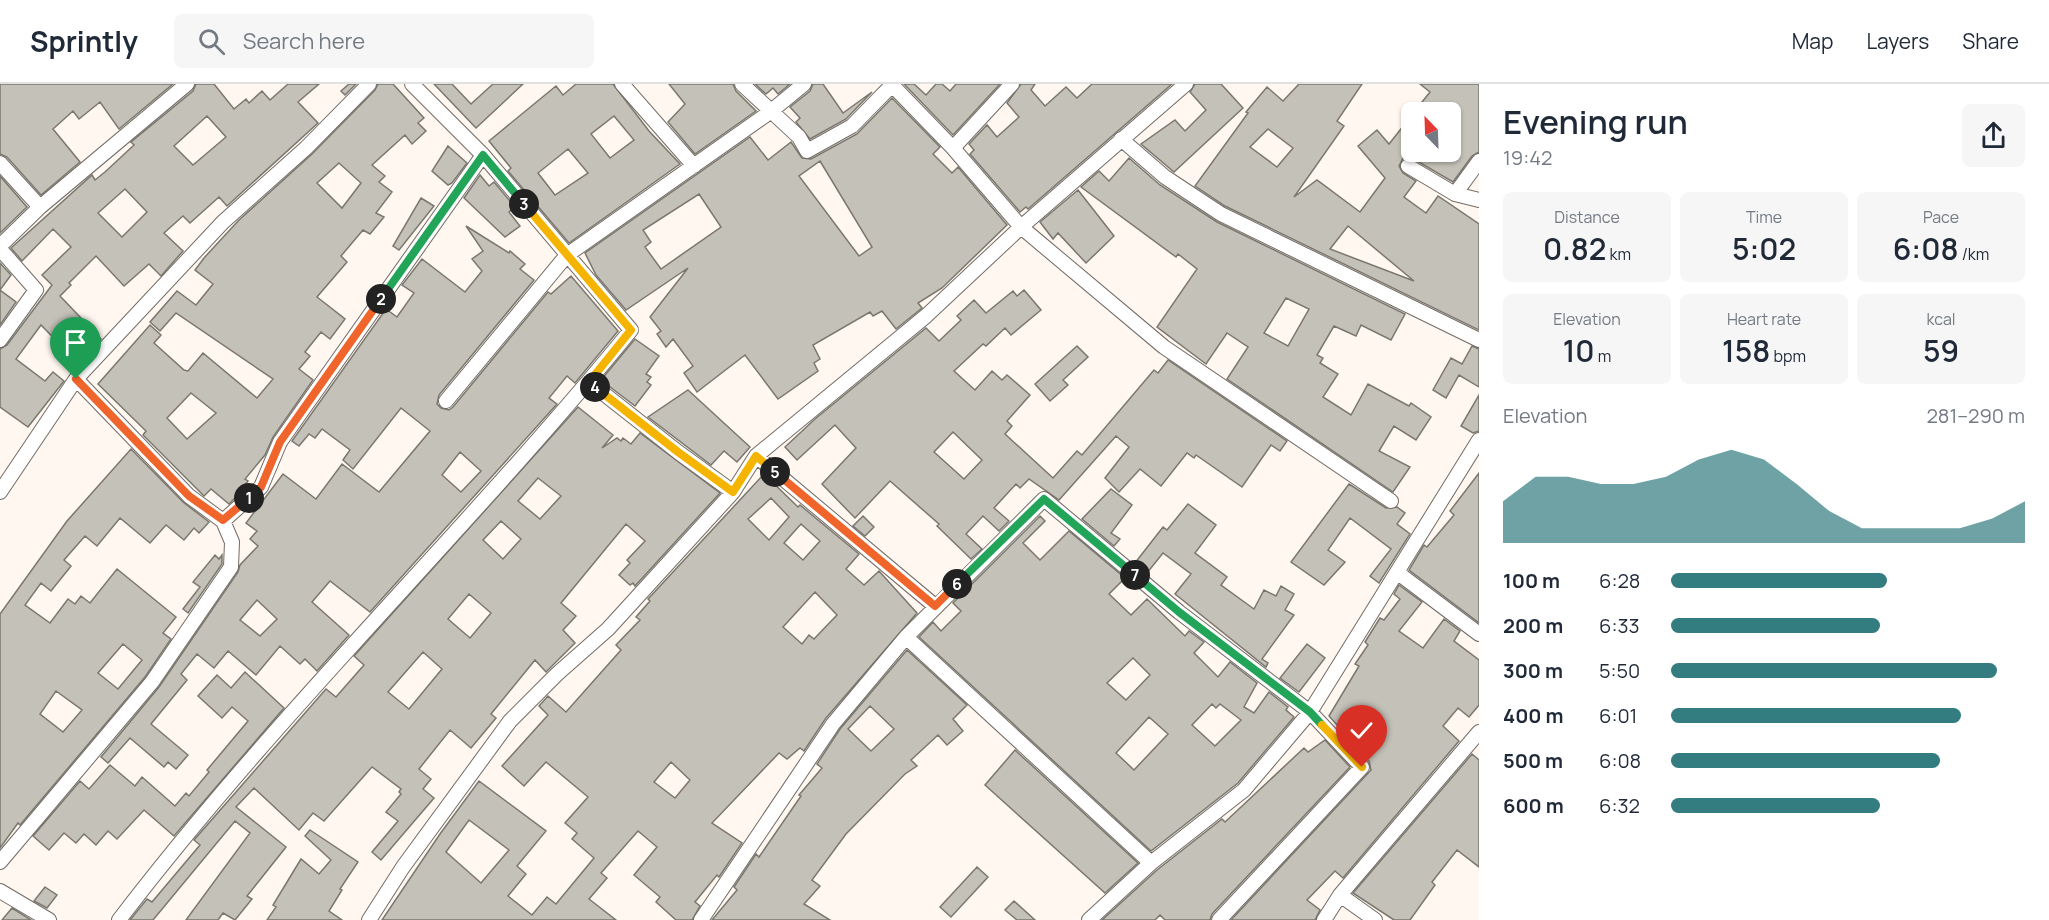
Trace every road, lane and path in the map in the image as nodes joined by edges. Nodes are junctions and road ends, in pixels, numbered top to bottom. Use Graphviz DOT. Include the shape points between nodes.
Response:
graph roads {
  1 [pos="187,84"];
  2 [pos="369,84"];
  3 [pos="412,84"];
  4 [pos="622,84"];
  5 [pos="742,84"];
  6 [pos="804,84"];
  7 [pos="1012,84"];
  8 [pos="1186,84"];
  9 [pos="893,85"];
  10 [pos="770,112"];
  11 [pos="1121,140"];
  12 [pos="953,148"];
  13 [pos="483,155"];
  14 [pos="1479,161"];
  15 [pos="0,163"];
  16 [pos="694,166"];
  17 [pos="1408,166"];
  18 [pos="1455,194"];
  19 [pos="1479,200"];
  20 [pos="40,207"];
  21 [pos="1021,227"];
  22 [pos="0,247"];
  23 [pos="567,255"];
  24 [pos="0,340"];
  25 [pos="1479,340"];
  26 [pos="76,379"];
  27 [pos="589,382"];
  28 [pos="446,401"];
  29 [pos="1479,440"];
  30 [pos="756,456"];
  31 [pos="0,492"];
  32 [pos="733,492"];
  33 [pos="1390,501"];
  34 [pos="223,520"];
  35 [pos="1398,573"];
  36 [pos="935,606"];
  37 [pos="1479,634"];
  38 [pos="906,637"];
  39 [pos="1310,712"];
  40 [pos="1479,732"];
  41 [pos="0,862"];
  42 [pos="1151,863"];
  43 [pos="0,891"];
  44 [pos="1340,896"];
  45 [pos="31,915"];
  46 [pos="49,920"];
  47 [pos="118,920"];
  48 [pos="369,920"];
  49 [pos="701,920"];
  50 [pos="1089,920"];
  51 [pos="1219,920"];
  52 [pos="1324,920"];
  53 [pos="1375,920"];
  1 -- 20 [label="street"];
  2 -- 26 [label="street" via="223,222"];
  3 -- 13 [label="street"];
  4 -- 16 [label="street"];
  5 -- 10 [label="street"];
  6 -- 10 [label="street"];
  7 -- 12 [label="street"];
  8 -- 11 [label="street"];
  9 -- 10 [label="street" via="852,126 807,151 799,137"];
  9 -- 12 [label="street"];
  10 -- 16 [label="street"];
  11 -- 21 [label="street"];
  11 -- 25 [label="street" via="1165,177 1221,214"];
  12 -- 21 [label="street"];
  13 -- 23 [label="street"];
  13 -- 34 [label="street" via="280,442 261,487"];
  14 -- 18 [label="street"];
  15 -- 20 [label="street"];
  16 -- 23 [label="street"];
  17 -- 18 [label="street"];
  18 -- 19 [label="street"];
  20 -- 22 [label="street"];
  21 -- 30 [label="street" via="926,316"];
  21 -- 33 [label="street" via="1164,347"];
  22 -- 24 [label="street" via="36,290"];
  23 -- 27 [label="street" via="631,330"];
  23 -- 28 [label="street"];
  26 -- 31 [label="street"];
  26 -- 34 [label="street" via="189,496"];
  27 -- 32 [label="street"];
  27 -- 47 [label="street" via="354,643 163,862"];
  29 -- 35 [label="street"];
  30 -- 32 [label="street"];
  30 -- 36 [label="street"];
  32 -- 48 [label="street" via="608,629 510,721"];
  34 -- 41 [label="street" via="232,542 231,567 152,682"];
  35 -- 37 [label="street"];
  35 -- 39 [label="street"];
  36 -- 38 [label="street"];
  36 -- 39 [label="street" via="1044,499 1179,612"];
  38 -- 42 [label="street"];
  38 -- 49 [label="street" via="833,724"];
  39 -- 42 [label="street" via="1244,790"];
  39 -- 51 [label="street" via="1362,767"];
  40 -- 44 [label="street"];
  42 -- 50 [label="street"];
  43 -- 45 [label="street"];
  44 -- 52 [label="street"];
  44 -- 53 [label="street"];
  45 -- 46 [label="street"];
}
